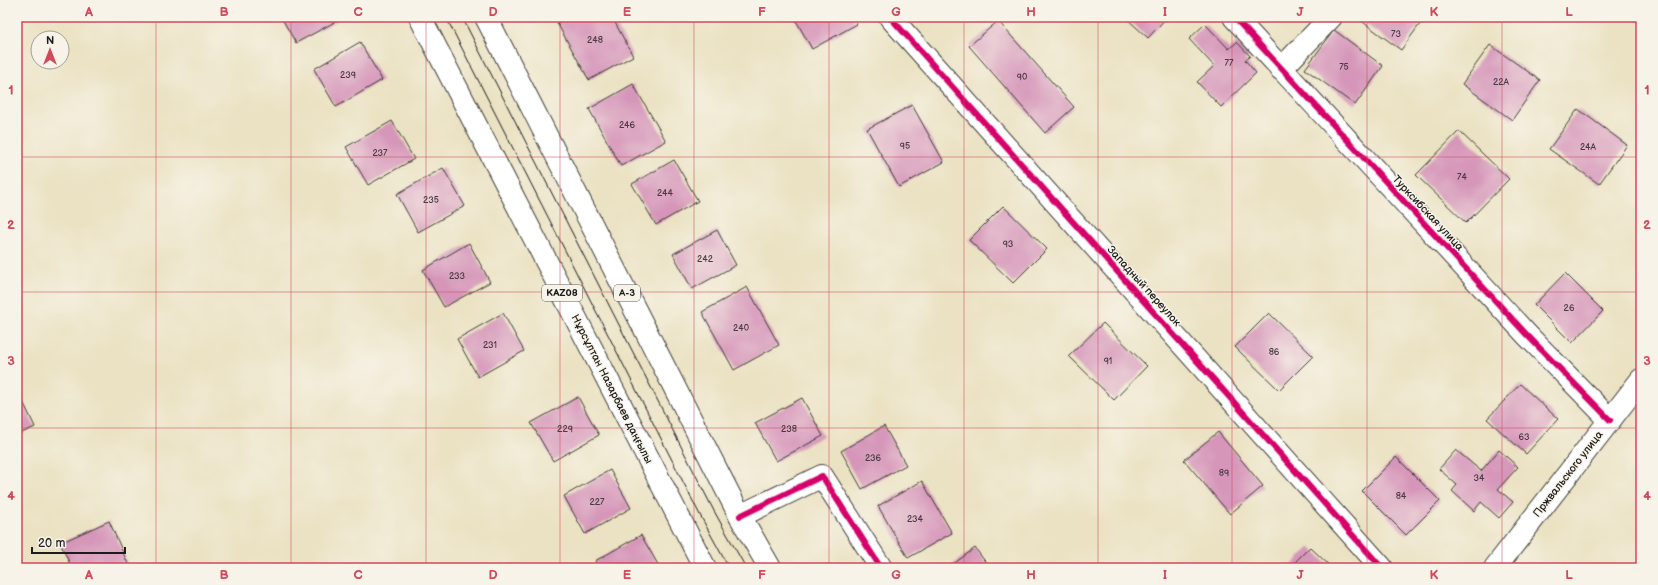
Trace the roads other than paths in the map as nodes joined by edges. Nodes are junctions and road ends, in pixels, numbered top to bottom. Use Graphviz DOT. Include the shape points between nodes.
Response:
graph roads {
  1 [pos="420,17"];
  2 [pos="486,17"];
  3 [pos="890,17"];
  4 [pos="1234,17"];
  5 [pos="1331,17"];
  6 [pos="1281,69"];
  7 [pos="1641,380"];
  8 [pos="1610,420"];
  9 [pos="740,516"];
  10 [pos="705,568"];
  11 [pos="770,568"];
  12 [pos="881,568"];
  13 [pos="1382,568"];
  14 [pos="1495,568"];
  1 -- 10 [label="main road, Нұрсұлтан Назарбаев даңғылы / KAZ08"];
  2 -- 9 [label="main road, А-3"];
  3 -- 13 [label="main road, Западный переулок"];
  4 -- 6 [label="main road, Турксибская улица"];
  5 -- 6 [label="main road"];
  6 -- 8 [label="main road, Турксибская улица" via="1527,335"];
  7 -- 8 [label="main road, Пржвальского улица"];
  8 -- 14 [label="main road, Пржвальского улица"];
  9 -- 11 [label="main road, А-3"];
  9 -- 12 [label="main road" via="822,476"];
}
